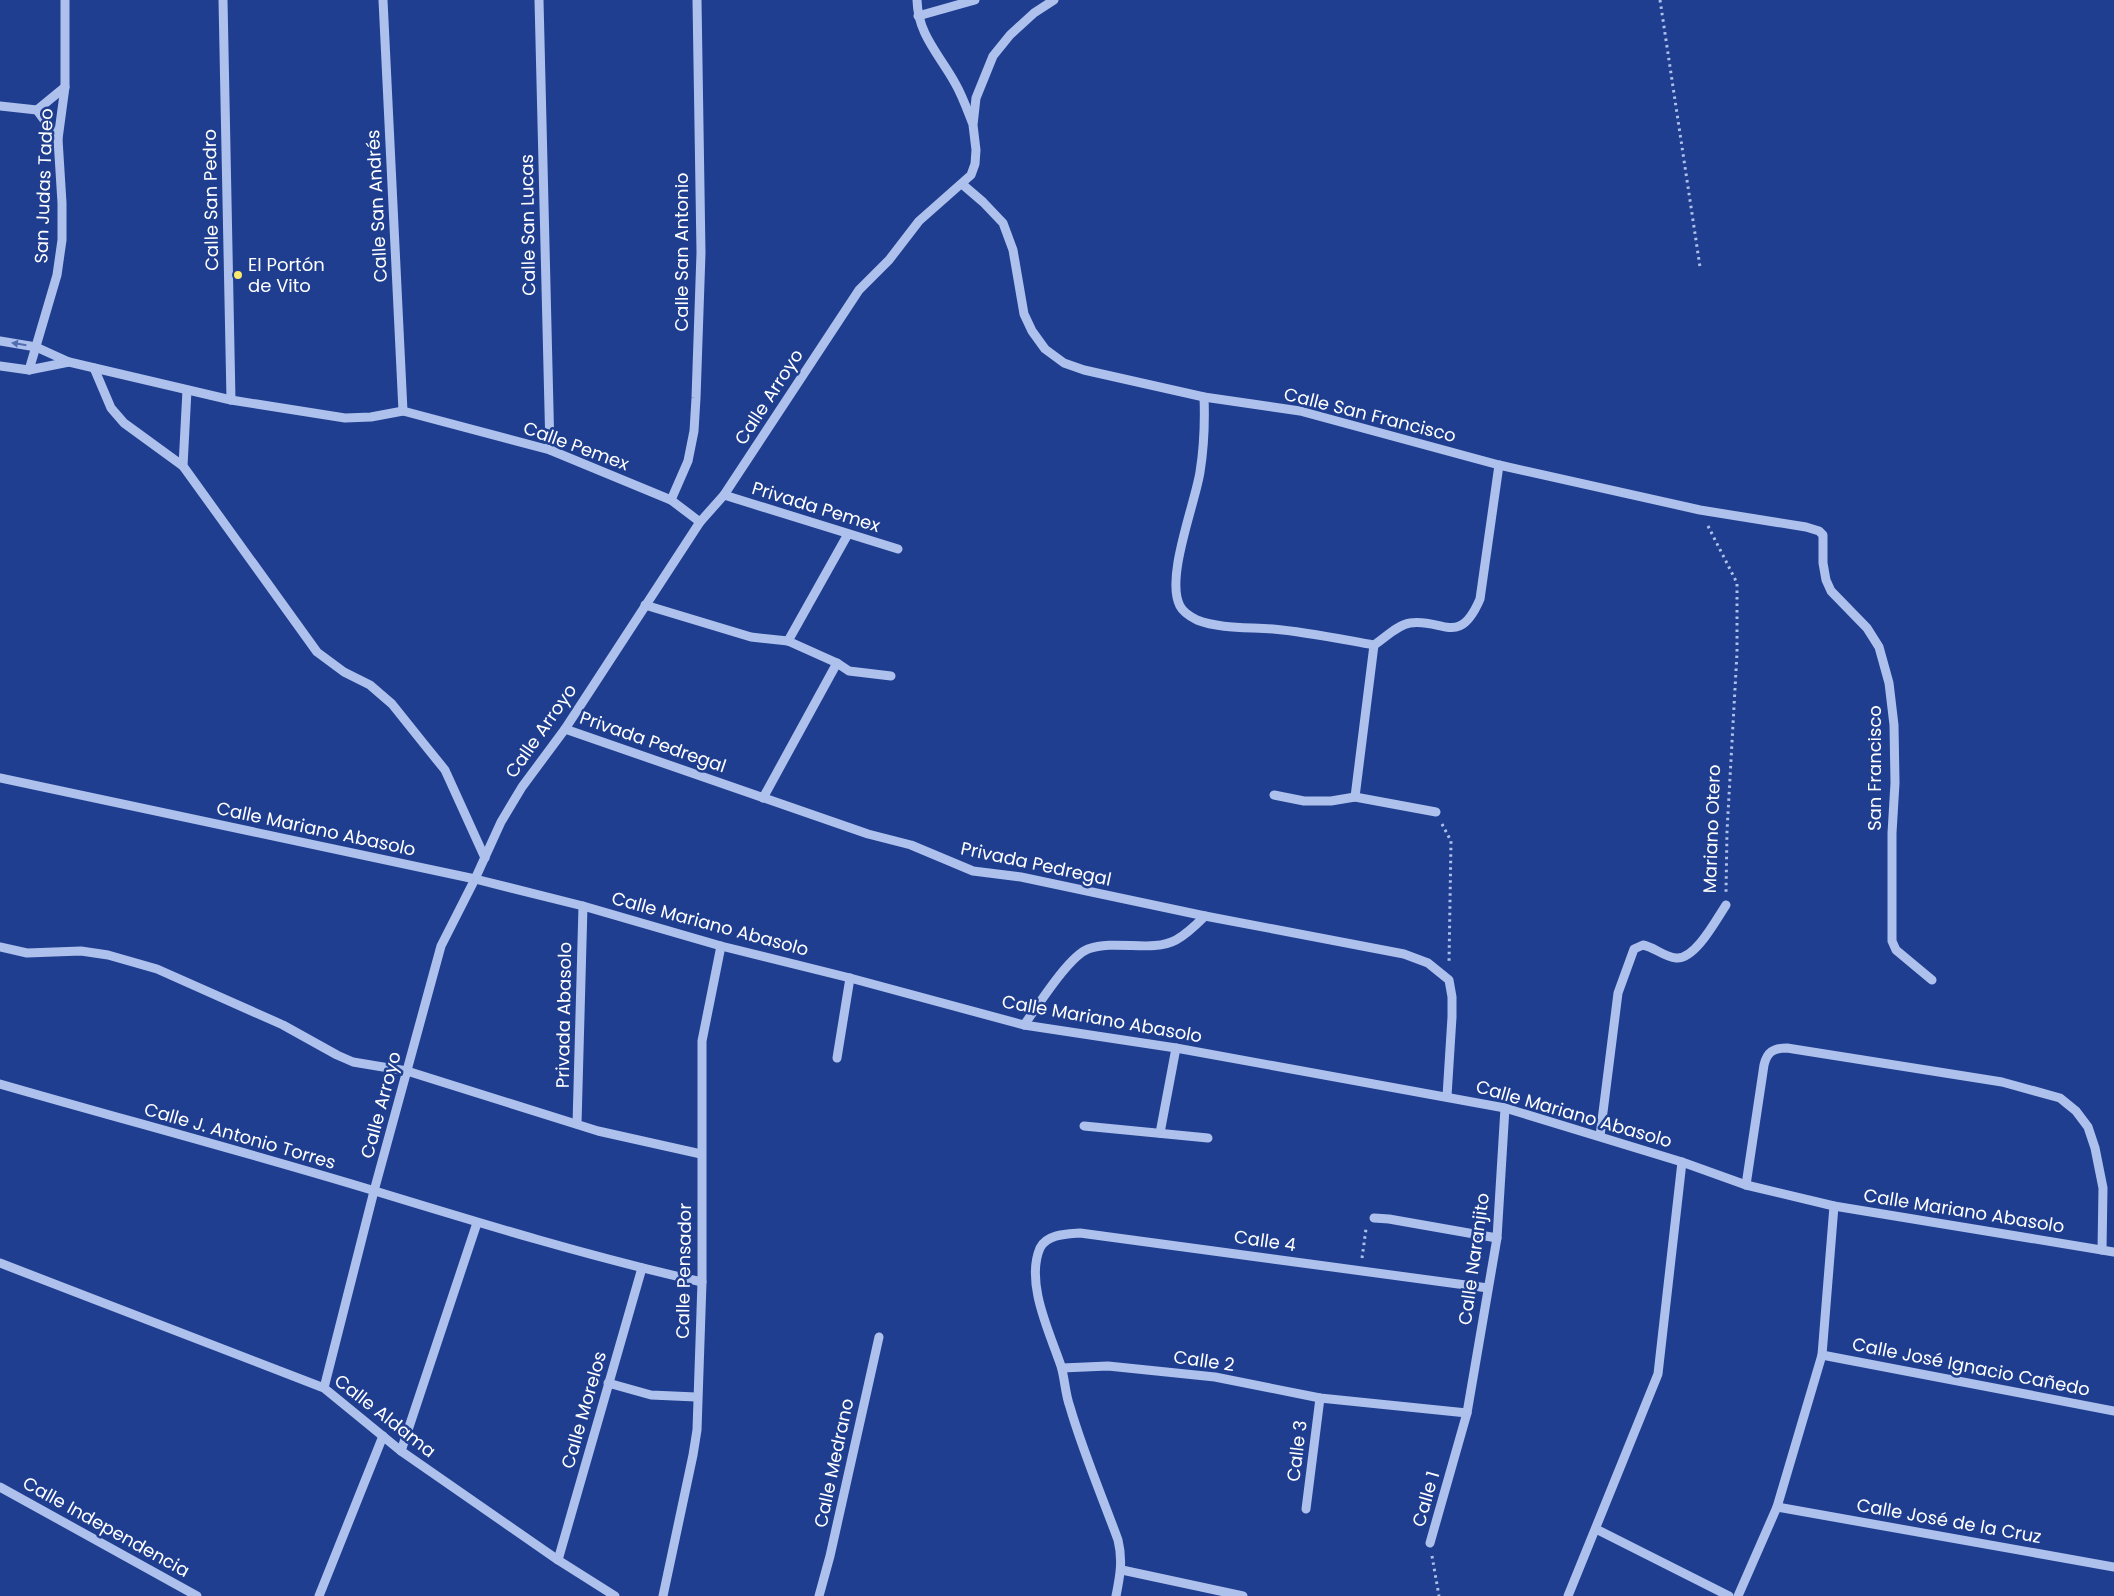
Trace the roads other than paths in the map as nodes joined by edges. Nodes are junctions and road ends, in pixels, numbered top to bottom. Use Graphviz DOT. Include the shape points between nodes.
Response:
graph roads {
  1 [pos="65,0"];
  2 [pos="223,0"];
  3 [pos="383,0"];
  4 [pos="539,0"];
  5 [pos="697,0"];
  6 [pos="917,0"];
  7 [pos="975,0"];
  8 [pos="1054,0"];
  9 [pos="918,16"];
  10 [pos="65,87"];
  11 [pos="0,106"];
  12 [pos="37,110"];
  13 [pos="973,124"];
  14 [pos="58,140"];
  15 [pos="962,184"];
  16 [pos="0,341"];
  17 [pos="36,347"];
  18 [pos="69,362"];
  19 [pos="0,366"];
  20 [pos="94,368"];
  21 [pos="29,370"];
  22 [pos="187,390"];
  23 [pos="1204,397"];
  24 [pos="231,400"];
  25 [pos="403,411"];
  26 [pos="550,450"];
  27 [pos="1499,465"];
  28 [pos="183,466"];
  29 [pos="724,495"];
  30 [pos="672,500"];
  31 [pos="700,522"];
  32 [pos="1819,531"];
  33 [pos="848,534"];
  34 [pos="898,549"];
  35 [pos="645,605"];
  36 [pos="788,641"];
  37 [pos="1374,645"];
  38 [pos="837,663"];
  39 [pos="891,676"];
  40 [pos="565,728"];
  41 [pos="0,778"];
  42 [pos="1274,795"];
  43 [pos="1355,797"];
  44 [pos="763,798"];
  45 [pos="1436,812"];
  46 [pos="485,858"];
  47 [pos="475,879"];
  48 [pos="1726,905"];
  49 [pos="582,906"];
  50 [pos="1205,916"];
  51 [pos="721,946"];
  52 [pos="0,947"];
  53 [pos="850,978"];
  54 [pos="1932,980"];
  55 [pos="1024,1025"];
  56 [pos="1176,1048"];
  57 [pos="837,1058"];
  58 [pos="407,1071"];
  59 [pos="0,1084"];
  60 [pos="1447,1096"];
  61 [pos="1505,1108"];
  62 [pos="577,1124"];
  63 [pos="1084,1126"];
  64 [pos="1160,1133"];
  65 [pos="1600,1136"];
  66 [pos="1208,1138"];
  67 [pos="701,1154"];
  68 [pos="1682,1162"];
  69 [pos="1746,1185"];
  70 [pos="374,1191"];
  71 [pos="1834,1206"];
  72 [pos="1374,1218"];
  73 [pos="477,1224"];
  74 [pos="1497,1238"];
  75 [pos="2102,1250"];
  76 [pos="2114,1252"];
  77 [pos="0,1263"];
  78 [pos="642,1268"];
  79 [pos="702,1282"];
  80 [pos="1488,1288"];
  81 [pos="879,1337"];
  82 [pos="1822,1355"];
  83 [pos="1062,1368"];
  84 [pos="608,1382"];
  85 [pos="324,1388"];
  86 [pos="696,1397"];
  87 [pos="1320,1398"];
  88 [pos="2114,1411"];
  89 [pos="1468,1413"];
  90 [pos="383,1436"];
  91 [pos="402,1451"];
  92 [pos="0,1487"];
  93 [pos="1777,1507"];
  94 [pos="1306,1509"];
  95 [pos="1596,1530"];
  96 [pos="1430,1543"];
  97 [pos="558,1560"];
  98 [pos="2114,1567"];
  99 [pos="1122,1570"];
  100 [pos="819,1595"];
  101 [pos="197,1596"];
  102 [pos="319,1596"];
  103 [pos="615,1596"];
  104 [pos="663,1596"];
  105 [pos="830,1596"];
  106 [pos="1116,1596"];
  107 [pos="1243,1596"];
  108 [pos="1568,1596"];
  109 [pos="1729,1596"];
  110 [pos="1738,1596"];
  1 -- 10 [label="street, San Judas Tadeo"];
  2 -- 24 [label="street, Calle San Pedro"];
  3 -- 25 [label="street, Calle San Andrés"];
  4 -- 26 [label="street, Calle San Lucas"];
  5 -- 30 [label="street, Calle San Antonio" via="700,253 696,398 688,461"];
  6 -- 9 [label="street"];
  7 -- 9 [label="street"];
  8 -- 13 [label="street" via="1016,29 993,56 976,98"];
  9 -- 13 [label="street" via="928,40 958,88"];
  10 -- 12 [label="street"];
  10 -- 14 [label="street, San Judas Tadeo"];
  11 -- 12 [label="street"];
  12 -- 14 [label="street"];
  13 -- 15 [label="street, Calle Arroyo" via="975,164 971,175"];
  14 -- 17 [label="street, San Judas Tadeo" via="62,240 57,274"];
  15 -- 23 [label="street, Calle San Francisco" via="1003,223 1013,250 1024,314 1045,349 1064,363 1084,370"];
  15 -- 29 [label="street, Calle Arroyo" via="919,221 889,260 859,290"];
  17 -- 16 [label="street, one-way"];
  17 -- 18 [label="street"];
  17 -- 21 [label="street, San Judas Tadeo"];
  18 -- 20 [label="street"];
  18 -- 21 [label="street"];
  19 -- 21 [label="street"];
  20 -- 22 [label="street"];
  20 -- 28 [label="street" via="111,408 124,423"];
  22 -- 24 [label="street"];
  22 -- 28 [label="street"];
  23 -- 27 [label="street, Calle San Francisco" via="1300,411"];
  23 -- 37 [label="street" via="1206,428 1200,473 1177,564 1176,588 1180,606 1198,620 1216,624 1315,634"];
  24 -- 25 [label="street" via="344,418"];
  25 -- 26 [label="street, Calle Pemex"];
  26 -- 30 [label="street, Calle Pemex"];
  27 -- 32 [label="street, Calle San Francisco" via="1700,510"];
  27 -- 37 [label="street" via="1480,599 1474,614 1464,624 1450,629 1408,623"];
  28 -- 46 [label="street" via="317,652 344,672 370,685 392,704 445,770"];
  29 -- 31 [label="street, Calle Arroyo"];
  29 -- 33 [label="street, Privada Pemex"];
  30 -- 31 [label="street, Calle Pemex"];
  31 -- 35 [label="street, Calle Arroyo"];
  32 -- 54 [label="street, San Francisco" via="1824,541 1823,563 1830,591 1867,628 1879,647 1889,684 1894,725 1892,941 1896,950"];
  33 -- 34 [label="street, Privada Pemex"];
  33 -- 36 [label="street"];
  35 -- 36 [label="street" via="751,638"];
  35 -- 40 [label="street, Calle Arroyo"];
  36 -- 38 [label="street"];
  37 -- 43 [label="street"];
  38 -- 39 [label="street" via="849,671"];
  38 -- 44 [label="street"];
  40 -- 44 [label="street, Privada Pedregal"];
  40 -- 46 [label="street, Calle Arroyo" via="522,787"];
  41 -- 47 [label="street, Calle Mariano Abasolo"];
  42 -- 43 [label="street" via="1304,801"];
  43 -- 45 [label="street"];
  44 -- 50 [label="street, Privada Pedregal" via="868,834 911,845 973,871 1021,877"];
  46 -- 47 [label="street, Calle Arroyo"];
  47 -- 49 [label="street, Calle Mariano Abasolo"];
  47 -- 58 [label="street, Calle Arroyo" via="441,946"];
  48 -- 65 [label="street, Mariano Otero" via="1694,951 1684,957 1672,958 1642,945 1634,948 1618,993"];
  49 -- 51 [label="street, Calle Mariano Abasolo"];
  49 -- 62 [label="street, Privada Abasolo"];
  50 -- 55 [label="street" via="1189,932 1160,946 1126,944 1088,950 1073,959"];
  50 -- 60 [label="street, Privada Pedregal" via="1404,954 1428,963 1449,980 1452,997"];
  51 -- 53 [label="street, Calle Mariano Abasolo"];
  51 -- 67 [label="street, Calle Pensador" via="702,1041"];
  52 -- 58 [label="street" via="27,953 81,951 157,969 283,1025 353,1062"];
  53 -- 55 [label="street, Calle Mariano Abasolo"];
  53 -- 57 [label="street"];
  55 -- 56 [label="street, Calle Mariano Abasolo"];
  56 -- 60 [label="street, Calle Mariano Abasolo"];
  56 -- 64 [label="street"];
  58 -- 62 [label="street"];
  58 -- 70 [label="street, Calle Arroyo"];
  59 -- 70 [label="street, Calle J. Antonio Torres"];
  60 -- 61 [label="street, Calle Mariano Abasolo"];
  61 -- 65 [label="street, Calle Mariano Abasolo"];
  61 -- 74 [label="street, Calle Naranjito"];
  62 -- 67 [label="street"];
  63 -- 64 [label="street"];
  64 -- 66 [label="street"];
  65 -- 68 [label="street, Calle Mariano Abasolo"];
  67 -- 79 [label="street, Calle Pensador"];
  68 -- 69 [label="street, Calle Mariano Abasolo"];
  68 -- 95 [label="street" via="1658,1374"];
  69 -- 71 [label="street, Calle Mariano Abasolo"];
  69 -- 75 [label="street" via="1764,1065 1770,1051 1787,1048 1993,1080 2060,1098 2088,1127 2103,1188"];
  70 -- 73 [label="street, Calle J. Antonio Torres"];
  70 -- 85 [label="street, Calle Arroyo"];
  71 -- 75 [label="street, Calle Mariano Abasolo"];
  71 -- 82 [label="street"];
  72 -- 74 [label="street"];
  73 -- 78 [label="street, Calle J. Antonio Torres"];
  73 -- 91 [label="street"];
  74 -- 80 [label="street, Calle Naranjito"];
  75 -- 76 [label="street, Calle Mariano Abasolo"];
  77 -- 85 [label="street, Calle Aldama"];
  78 -- 79 [label="street, Calle J. Antonio Torres"];
  78 -- 84 [label="street, Calle Morelos"];
  79 -- 86 [label="street, Calle Pensador"];
  80 -- 83 [label="street, Calle 4" via="1080,1233 1060,1234 1041,1247 1036,1270 1039,1302"];
  80 -- 89 [label="street, Calle Naranjito"];
  81 -- 100 [label="street, Calle Medrano"];
  82 -- 88 [label="street, Calle José Ignacio Cañedo"];
  82 -- 93 [label="street"];
  83 -- 87 [label="street, Calle 2" via="1108,1366 1216,1377"];
  83 -- 99 [label="street" via="1069,1406 1118,1540"];
  84 -- 86 [label="street" via="651,1395"];
  84 -- 97 [label="street, Calle Morelos"];
  85 -- 90 [label="street, Calle Aldama"];
  86 -- 104 [label="street, Calle Pensador" via="697,1430 693,1455"];
  87 -- 89 [label="street, Calle 2"];
  87 -- 94 [label="street, Calle 3"];
  89 -- 96 [label="street, Calle 1"];
  90 -- 91 [label="street, Calle Aldama"];
  90 -- 102 [label="street"];
  91 -- 97 [label="street, Calle Aldama"];
  92 -- 101 [label="street, Calle Independencia"];
  93 -- 98 [label="street, Calle José de la Cruz"];
  93 -- 110 [label="street"];
  95 -- 108 [label="street"];
  95 -- 109 [label="street"];
  97 -- 103 [label="street, Calle Aldama"];
  99 -- 106 [label="street"];
  99 -- 107 [label="street"];
  100 -- 105 [label="street"];
}
